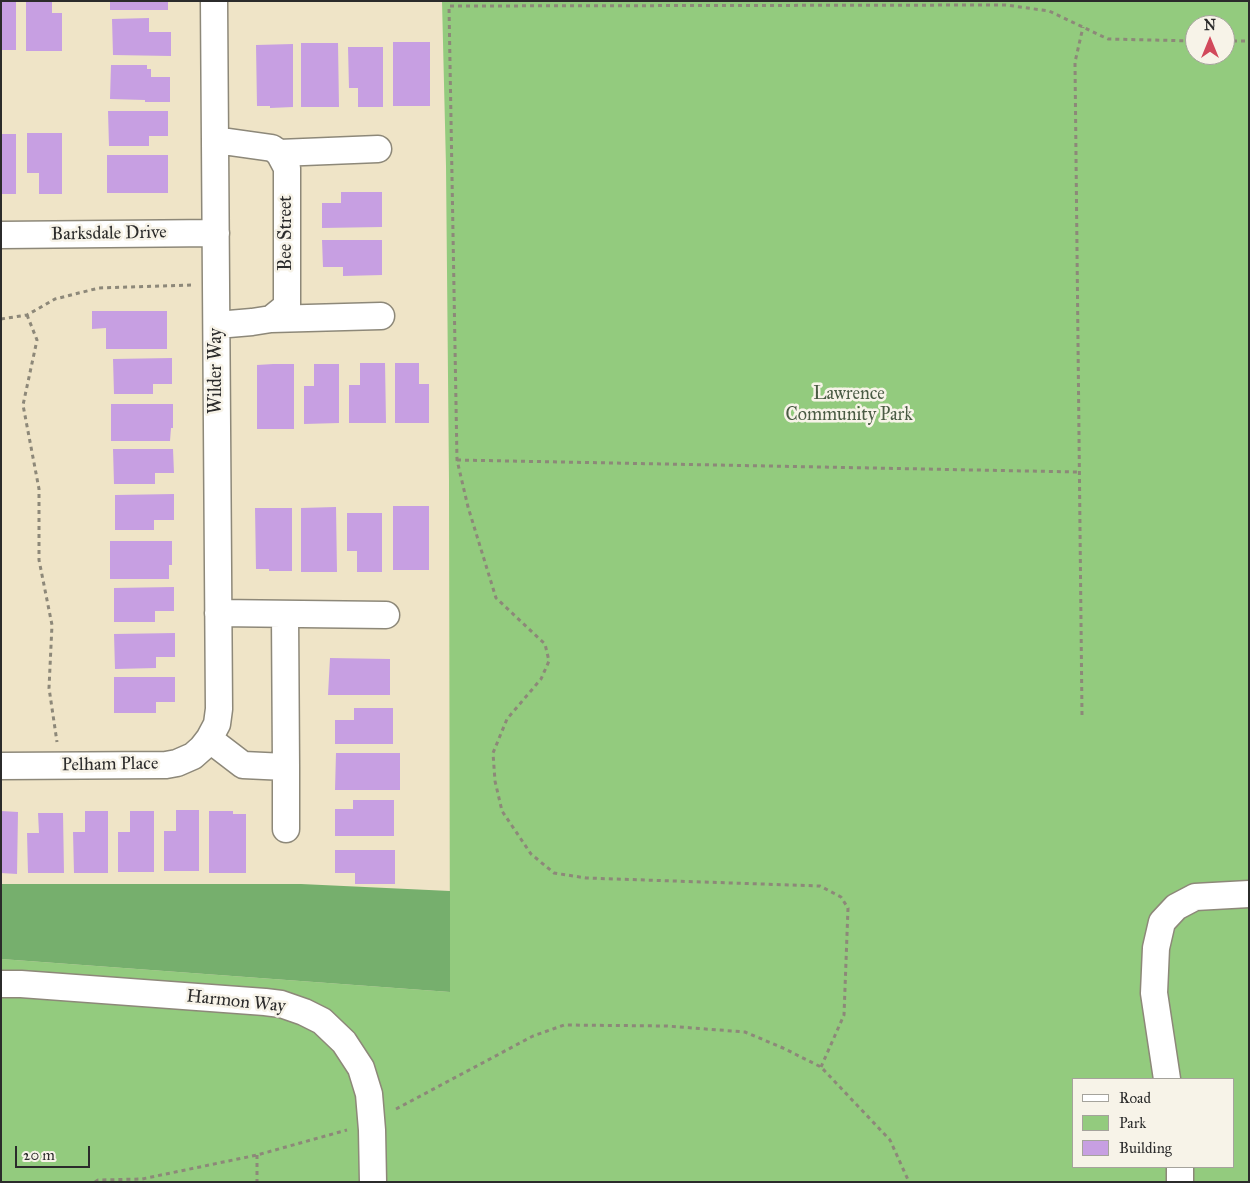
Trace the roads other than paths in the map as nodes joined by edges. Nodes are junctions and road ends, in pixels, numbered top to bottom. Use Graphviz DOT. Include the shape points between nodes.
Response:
graph roads {
  1 [pos="214,1"];
  2 [pos="216,140"];
  3 [pos="378,149"];
  4 [pos="279,154"];
  5 [pos="216,233"];
  6 [pos="1,235"];
  7 [pos="381,316"];
  8 [pos="271,319"];
  9 [pos="217,325"];
  10 [pos="218,612"];
  11 [pos="284,614"];
  12 [pos="386,615"];
  13 [pos="209,739"];
  14 [pos="1,766"];
  15 [pos="286,768"];
  16 [pos="286,830"];
  17 [pos="1249,894"];
  18 [pos="1,984"];
  19 [pos="1167,1078"];
  20 [pos="1180,1168"];
  21 [pos="373,1182"];
  22 [pos="1180,1182"];
  1 -- 2 [label="street, Wilder Way"];
  2 -- 4 [label="street" via="272,148"];
  2 -- 5 [label="street, Wilder Way"];
  3 -- 4 [label="street"];
  4 -- 8 [label="street, Bee Street" via="287,168 287,306"];
  5 -- 6 [label="street, Barksdale Drive"];
  5 -- 9 [label="street, Wilder Way"];
  7 -- 8 [label="street"];
  8 -- 9 [label="street"];
  9 -- 10 [label="street, Wilder Way"];
  10 -- 11 [label="street"];
  10 -- 13 [label="street, Wilder Way" via="219,709 217,724"];
  11 -- 12 [label="street"];
  11 -- 15 [label="street"];
  13 -- 14 [label="street, Pelham Place" via="193,756 166,765"];
  13 -- 15 [label="street" via="243,765"];
  15 -- 16 [label="street"];
  17 -- 19 [label="street" via="1195,897 1176,907 1162,922 1156,948 1154,993"];
  18 -- 21 [label="street, Harmon Way" via="265,1002 281,1004 322,1021 356,1059 367,1087 372,1121"];
  20 -- 22 [label="street"];
}
